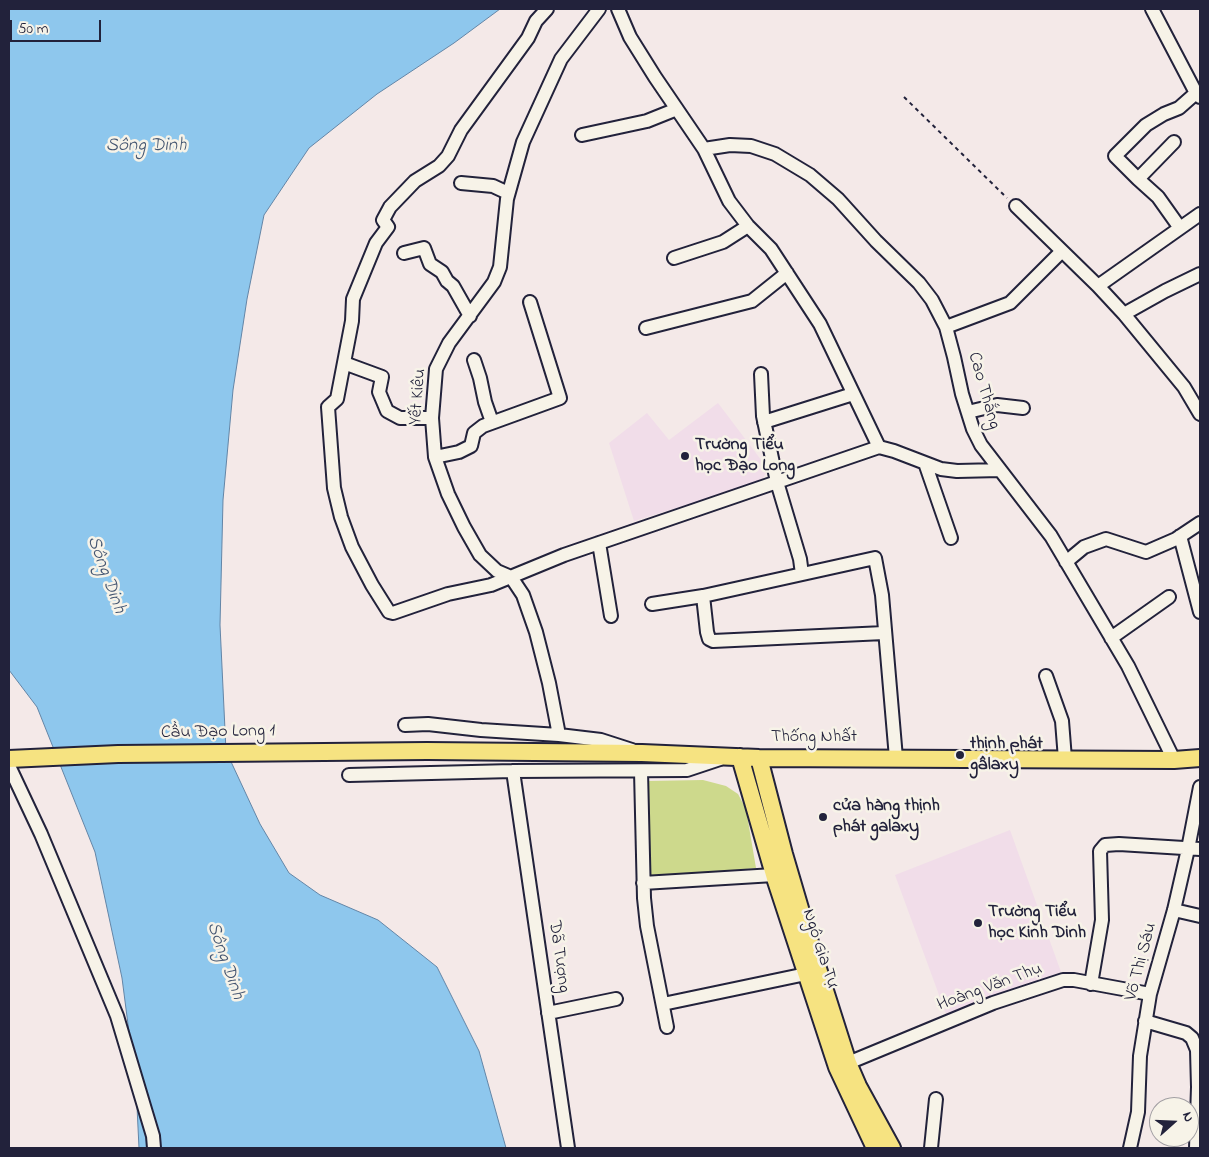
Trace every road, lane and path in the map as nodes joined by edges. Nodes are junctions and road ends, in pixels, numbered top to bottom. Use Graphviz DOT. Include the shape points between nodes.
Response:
graph roads {
  1 [pos="547,9"];
  2 [pos="598,9"];
  3 [pos="622,9"];
  4 [pos="1152,9"];
  5 [pos="1198,95"];
  6 [pos="904,97"];
  7 [pos="677,109"];
  8 [pos="582,135"];
  9 [pos="1174,142"];
  10 [pos="704,149"];
  11 [pos="1138,179"];
  12 [pos="461,183"];
  13 [pos="508,193"];
  14 [pos="1016,206"];
  15 [pos="1199,218"];
  16 [pos="748,226"];
  17 [pos="1180,228"];
  18 [pos="1062,251"];
  19 [pos="404,254"];
  20 [pos="674,258"];
  21 [pos="787,274"];
  22 [pos="1199,276"];
  23 [pos="1098,286"];
  24 [pos="530,302"];
  25 [pos="1124,314"];
  26 [pos="470,316"];
  27 [pos="646,328"];
  28 [pos="946,328"];
  29 [pos="474,360"];
  30 [pos="344,363"];
  31 [pos="761,374"];
  32 [pos="853,394"];
  33 [pos="1023,408"];
  34 [pos="968,412"];
  35 [pos="1200,414"];
  36 [pos="432,418"];
  37 [pos="492,422"];
  38 [pos="764,422"];
  39 [pos="878,447"];
  40 [pos="435,456"];
  41 [pos="925,463"];
  42 [pos="1000,470"];
  43 [pos="776,482"];
  44 [pos="1200,523"];
  45 [pos="1180,536"];
  46 [pos="951,538"];
  47 [pos="599,543"];
  48 [pos="1066,562"];
  49 [pos="802,574"];
  50 [pos="510,577"];
  51 [pos="702,596"];
  52 [pos="1169,597"];
  53 [pos="652,604"];
  54 [pos="1200,612"];
  55 [pos="611,616"];
  56 [pos="884,633"];
  57 [pos="1111,638"];
  58 [pos="1046,676"];
  59 [pos="405,725"];
  60 [pos="559,735"];
  61 [pos="427,751"];
  62 [pos="642,753"];
  63 [pos="733,757"];
  64 [pos="759,758"];
  65 [pos="896,758"];
  66 [pos="1200,758"];
  67 [pos="9,759"];
  68 [pos="1065,760"];
  69 [pos="1174,760"];
  70 [pos="513,771"];
  71 [pos="641,771"];
  72 [pos="10,775"];
  73 [pos="349,775"];
  74 [pos="1200,787"];
  75 [pos="1194,849"];
  76 [pos="782,873"];
  77 [pos="643,882"];
  78 [pos="1174,910"];
  79 [pos="1200,916"];
  80 [pos="805,949"];
  81 [pos="806,974"];
  82 [pos="1091,984"];
  83 [pos="1150,994"];
  84 [pos="616,1000"];
  85 [pos="663,1004"];
  86 [pos="548,1013"];
  87 [pos="1145,1021"];
  88 [pos="667,1027"];
  89 [pos="1199,1056"];
  90 [pos="843,1065"];
  91 [pos="936,1099"];
  92 [pos="154,1148"];
  93 [pos="568,1148"];
  94 [pos="876,1148"];
  95 [pos="892,1148"];
  96 [pos="931,1148"];
  97 [pos="1130,1148"];
  98 [pos="1196,1148"];
  1 -- 30 [label="street" via="536,20 528,38 461,130 448,156 439,166 415,181 390,206 383,220 388,227 376,243 353,299"];
  2 -- 13 [label="street, Yết Kiêu" via="560,59 523,142"];
  3 -- 7 [label="street" via="630,37"];
  4 -- 5 [label="street"];
  5 -- 11 [label="street" via="1146,126 1115,156"];
  6 -- 14 [label="path"];
  7 -- 8 [label="street" via="647,121"];
  7 -- 10 [label="street"];
  9 -- 11 [label="street"];
  10 -- 16 [label="street" via="728,201"];
  10 -- 28 [label="street, Cao Thắng" via="751,146 775,154 810,175 920,283"];
  11 -- 17 [label="street" via="1158,197"];
  12 -- 13 [label="street" via="493,186"];
  13 -- 26 [label="street, Yết Kiêu" via="500,267 494,282"];
  14 -- 18 [label="street"];
  15 -- 17 [label="street"];
  16 -- 20 [label="street" via="723,242"];
  16 -- 21 [label="street" via="771,249"];
  17 -- 23 [label="street"];
  18 -- 23 [label="street"];
  18 -- 28 [label="street" via="1010,303"];
  19 -- 26 [label="street" via="424,248 430,264 442,272 453,286"];
  21 -- 27 [label="street" via="752,301"];
  21 -- 32 [label="street" via="820,324"];
  22 -- 25 [label="street"];
  23 -- 25 [label="street"];
  24 -- 37 [label="street" via="560,398"];
  25 -- 35 [label="street" via="1184,388"];
  26 -- 36 [label="street, Yết Kiêu" via="449,343 436,369"];
  28 -- 34 [label="street, Cao Thắng"];
  29 -- 37 [label="street"];
  30 -- 36 [label="street" via="382,377 379,392 387,411 400,418"];
  30 -- 50 [label="street" via="337,399 328,407 334,488 352,547 389,612 393,614"];
  31 -- 38 [label="street"];
  32 -- 38 [label="street"];
  32 -- 39 [label="street"];
  33 -- 34 [label="street" via="997,405"];
  34 -- 42 [label="street, Cao Thắng" via="981,445"];
  36 -- 40 [label="street, Yết Kiêu"];
  37 -- 40 [label="street" via="474,433 471,446 459,452"];
  38 -- 43 [label="street"];
  39 -- 41 [label="street"];
  39 -- 43 [label="street"];
  40 -- 50 [label="street, Yết Kiêu" via="448,494 480,555 497,571"];
  41 -- 42 [label="street" via="957,471"];
  41 -- 46 [label="street"];
  42 -- 48 [label="street, Cao Thắng" via="1051,536"];
  43 -- 47 [label="street"];
  43 -- 49 [label="street"];
  44 -- 45 [label="street"];
  45 -- 48 [label="street" via="1146,552 1106,539 1084,547"];
  45 -- 54 [label="street"];
  47 -- 50 [label="street"];
  47 -- 55 [label="street"];
  48 -- 57 [label="street, Cao Thắng"];
  49 -- 51 [label="street"];
  49 -- 56 [label="street" via="876,558"];
  50 -- 60 [label="street, Yết Kiêu" via="523,595 536,632"];
  51 -- 53 [label="street"];
  51 -- 56 [label="street" via="707,632 713,641"];
  52 -- 57 [label="street"];
  56 -- 65 [label="street"];
  57 -- 69 [label="street, Cao Thắng"];
  58 -- 68 [label="street" via="1062,721"];
  59 -- 60 [label="street"];
  60 -- 62 [label="street" via="601,740"];
  61 -- 62 [label="main road, Thống Nhất"];
  61 -- 67 [label="main road, Cầu Đạo Long 1" via="118,754"];
  62 -- 63 [label="main road, Thống Nhất"];
  63 -- 64 [label="main road, Thống Nhất"];
  63 -- 71 [label="street" via="687,770"];
  63 -- 76 [label="main road, Ngô Gia Tự"];
  64 -- 65 [label="main road, Thống Nhất"];
  64 -- 76 [label="main road, Ngô Gia Tự"];
  65 -- 68 [label="main road, Thống Nhất"];
  66 -- 69 [label="main road, Thống Nhất"];
  68 -- 69 [label="main road, Thống Nhất"];
  70 -- 71 [label="street"];
  70 -- 73 [label="street"];
  70 -- 86 [label="street, Dã Tượng"];
  71 -- 77 [label="street"];
  72 -- 92 [label="street" via="41,834 116,1016"];
  74 -- 75 [label="street, Võ Thị Sáu"];
  75 -- 78 [label="street, Võ Thị Sáu"];
  75 -- 82 [label="street" via="1119,844 1105,845 1100,851 1102,920"];
  76 -- 77 [label="street"];
  76 -- 80 [label="main road, Ngô Gia Tự"];
  77 -- 85 [label="street"];
  78 -- 79 [label="street"];
  78 -- 83 [label="street, Võ Thị Sáu"];
  80 -- 81 [label="main road, Ngô Gia Tự"];
  80 -- 90 [label="main road, Ngô Gia Tự"];
  81 -- 85 [label="street"];
  81 -- 90 [label="main road, Ngô Gia Tự"];
  82 -- 83 [label="street, Hoàng Văn Thụ"];
  82 -- 90 [label="street, Hoàng Văn Thụ" via="1063,980 993,1003"];
  83 -- 87 [label="street, Võ Thị Sáu"];
  84 -- 86 [label="street"];
  85 -- 88 [label="street"];
  86 -- 93 [label="street, Dã Tượng"];
  87 -- 89 [label="street" via="1186,1033 1192,1038"];
  87 -- 97 [label="street, Võ Thị Sáu" via="1138,1112"];
  89 -- 98 [label="street"];
  90 -- 94 [label="main road, Ngô Gia Tự"];
  90 -- 95 [label="main road, Ngô Gia Tự"];
  91 -- 96 [label="street"];
}
